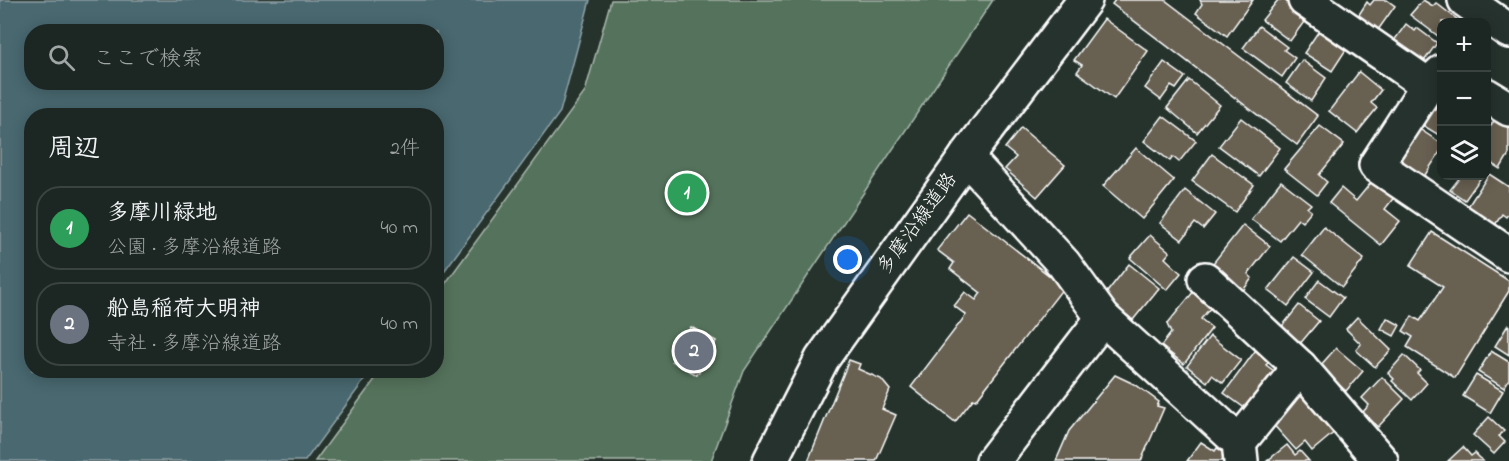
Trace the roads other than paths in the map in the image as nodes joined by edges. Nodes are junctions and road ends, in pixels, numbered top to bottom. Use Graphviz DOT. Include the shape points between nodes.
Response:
graph roads {
  1 [pos="1085,0"];
  2 [pos="1305,0"];
  3 [pos="1478,9"];
  4 [pos="1509,32"];
  5 [pos="1435,79"];
  6 [pos="1491,97"];
  7 [pos="1509,109"];
  8 [pos="966,157"];
  9 [pos="1509,255"];
  10 [pos="1205,279"];
  11 [pos="1103,318"];
  12 [pos="1300,367"];
  13 [pos="1240,450"];
  14 [pos="770,461"];
  15 [pos="993,461"];
  16 [pos="1382,461"];
  1 -- 8 [label="street, 多摩沿線道路"];
  2 -- 5 [label="street"];
  3 -- 4 [label="street"];
  5 -- 9 [label="street" via="1376,165"];
  6 -- 7 [label="street"];
  8 -- 11 [label="street" via="1064,264"];
  8 -- 14 [label="street, 多摩沿線道路" via="822,359"];
  10 -- 12 [label="street"];
  11 -- 13 [label="street"];
  11 -- 15 [label="street"];
  12 -- 13 [label="street"];
  12 -- 16 [label="street"];
}
